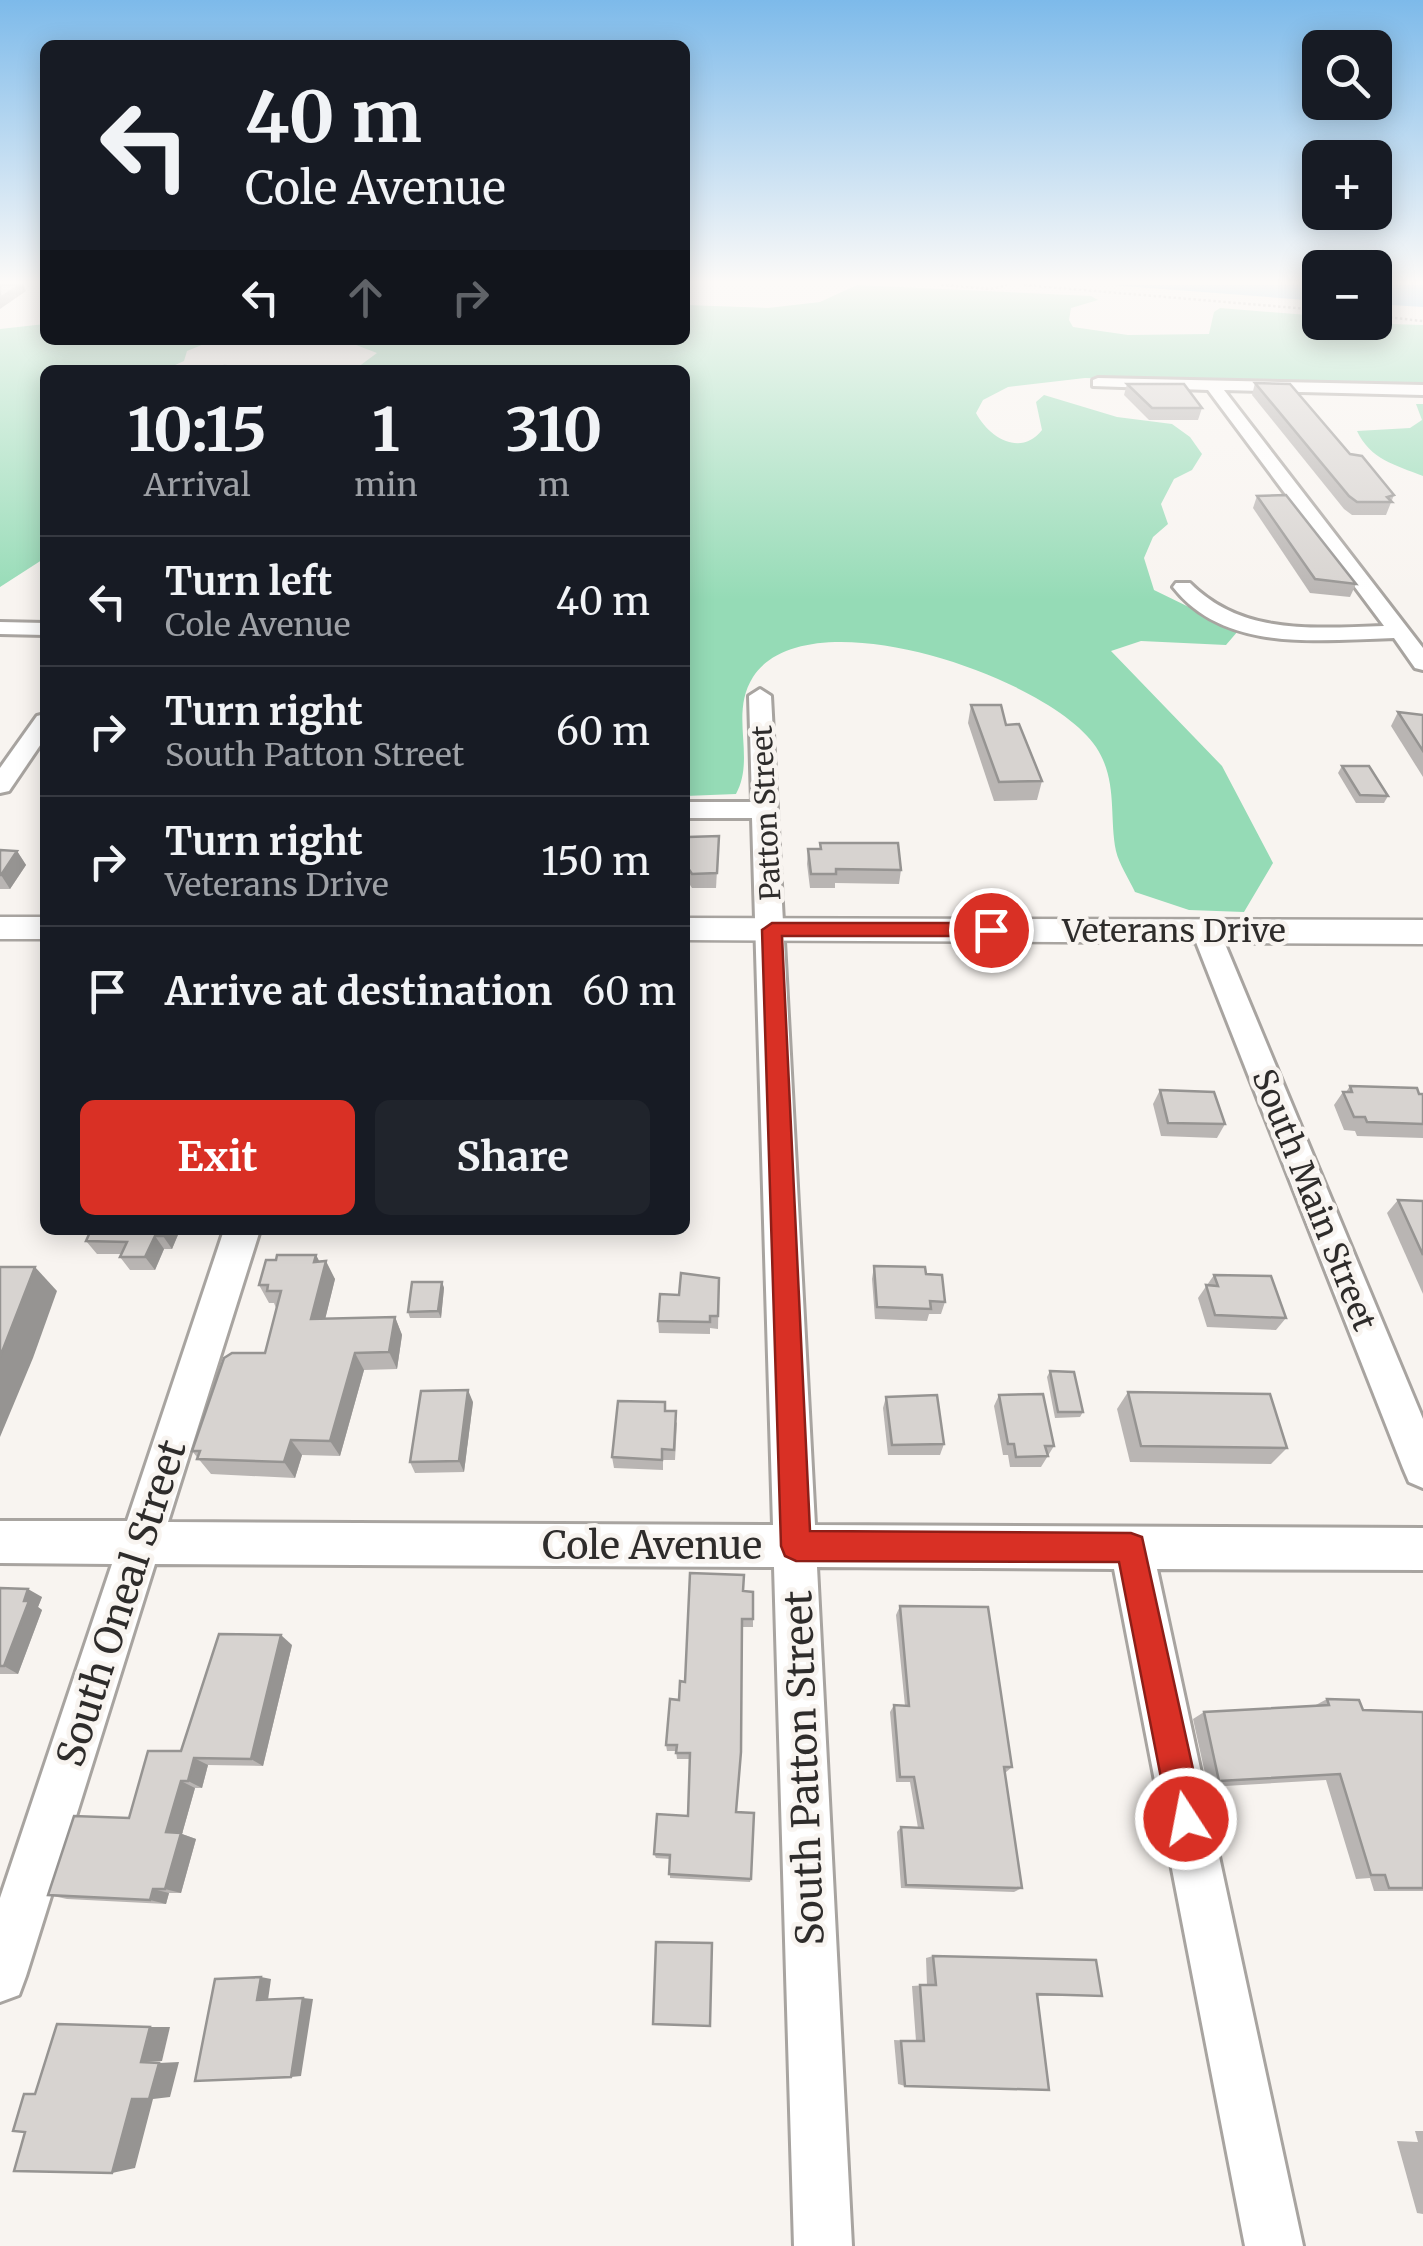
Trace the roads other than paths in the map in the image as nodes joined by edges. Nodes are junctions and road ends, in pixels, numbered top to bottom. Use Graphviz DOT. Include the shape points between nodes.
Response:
graph roads {
  1 [pos="1216,390"];
  2 [pos="1182,587"];
  3 [pos="0,628"];
  4 [pos="40,629"];
  5 [pos="1399,632"];
  6 [pos="1423,664"];
  7 [pos="760,696"];
  8 [pos="40,727"];
  9 [pos="0,786"];
  10 [pos="690,810"];
  11 [pos="766,810"];
  12 [pos="0,928"];
  13 [pos="40,928"];
  14 [pos="690,930"];
  15 [pos="772,930"];
  16 [pos="1206,932"];
  17 [pos="1423,932"];
  18 [pos="240,1235"];
  19 [pos="1423,1468"];
  20 [pos="0,1542"];
  21 [pos="140,1543"];
  22 [pos="796,1546"];
  23 [pos="1131,1548"];
  24 [pos="1423,1549"];
  25 [pos="0,1976"];
  26 [pos="823,2246"];
  27 [pos="1274,2246"];
  1 -- 5 [label="street"];
  2 -- 5 [label="street" via="1206,610 1248,626"];
  3 -- 4 [label="street"];
  5 -- 6 [label="street"];
  7 -- 11 [label="street, Patton Street"];
  8 -- 9 [label="street"];
  10 -- 11 [label="street"];
  11 -- 15 [label="street, Patton Street"];
  12 -- 13 [label="main road"];
  14 -- 15 [label="main road, Veterans Drive"];
  15 -- 16 [label="main road, Veterans Drive"];
  15 -- 22 [label="street, South Patton Street"];
  16 -- 17 [label="main road, Veterans Drive"];
  16 -- 19 [label="street, South Main Street"];
  18 -- 21 [label="street, South Oneal Street"];
  20 -- 21 [label="street, Cole Avenue"];
  21 -- 22 [label="street, Cole Avenue"];
  21 -- 25 [label="street, South Oneal Street"];
  22 -- 23 [label="street, Cole Avenue"];
  22 -- 26 [label="street, South Patton Street"];
  23 -- 24 [label="street, Cole Avenue"];
  23 -- 27 [label="street"];
}
